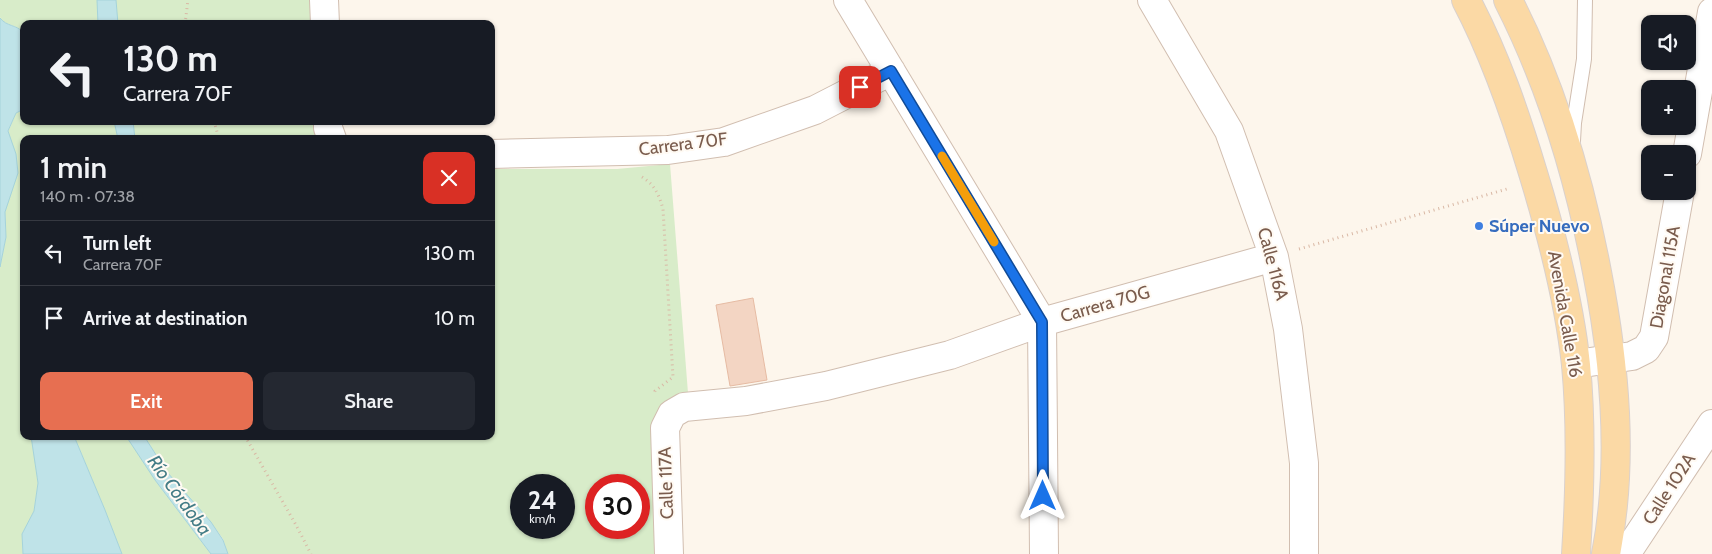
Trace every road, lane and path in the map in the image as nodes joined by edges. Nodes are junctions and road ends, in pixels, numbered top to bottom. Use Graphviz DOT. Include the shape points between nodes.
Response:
graph roads {
  1 [pos="188,0"];
  2 [pos="324,0"];
  3 [pos="848,0"];
  4 [pos="1152,0"];
  5 [pos="1466,0"];
  6 [pos="1508,0"];
  7 [pos="1585,0"];
  8 [pos="1712,12"];
  9 [pos="186,20"];
  10 [pos="325,20"];
  11 [pos="891,71"];
  12 [pos="1689,145"];
  13 [pos="495,154"];
  14 [pos="1572,164"];
  15 [pos="639,174"];
  16 [pos="1507,189"];
  17 [pos="1678,200"];
  18 [pos="1274,257"];
  19 [pos="1042,322"];
  20 [pos="1612,359"];
  21 [pos="1576,364"];
  22 [pos="663,406"];
  23 [pos="1712,424"];
  24 [pos="247,440"];
  25 [pos="311,554"];
  26 [pos="669,554"];
  27 [pos="1044,554"];
  28 [pos="1304,554"];
  29 [pos="1576,554"];
  30 [pos="1606,554"];
  31 [pos="1626,554"];
  1 -- 9 [label="path"];
  2 -- 10 [label="street"];
  3 -- 11 [label="street"];
  4 -- 18 [label="street, Calle 116A" via="1229,131"];
  5 -- 21 [label="main road, Avenida Calle 116" via="1505,88 1542,203 1562,279"];
  6 -- 14 [label="main road, Avenida Calle 116" via="1556,109"];
  7 -- 14 [label="lane" via="1584,59 1574,123"];
  8 -- 12 [label="street"];
  11 -- 13 [label="street, Carrera 70F" via="815,110 724,142 668,150"];
  11 -- 19 [label="street"];
  14 -- 20 [label="main road, Avenida Calle 116" via="1592,244"];
  15 -- 22 [label="path" via="659,192 664,209 673,377 655,391"];
  16 -- 18 [label="path"];
  17 -- 20 [label="street, Diagonal 115A" via="1654,337 1646,349 1632,356"];
  18 -- 19 [label="street, Carrera 70G"];
  18 -- 28 [label="street, Calle 116A" via="1288,329 1304,463"];
  19 -- 22 [label="street, Carrera 70G" via="950,355 835,384 746,401"];
  19 -- 27 [label="street"];
  20 -- 21 [label="street, Diagonal 115A"];
  20 -- 30 [label="main road, Avenida Calle 116" via="1616,439 1614,492"];
  21 -- 29 [label="main road, Avenida Calle 116" via="1580,485"];
  22 -- 26 [label="street, Calle 117A"];
  23 -- 31 [label="street, Calle 102A"];
  24 -- 25 [label="path"];
}
